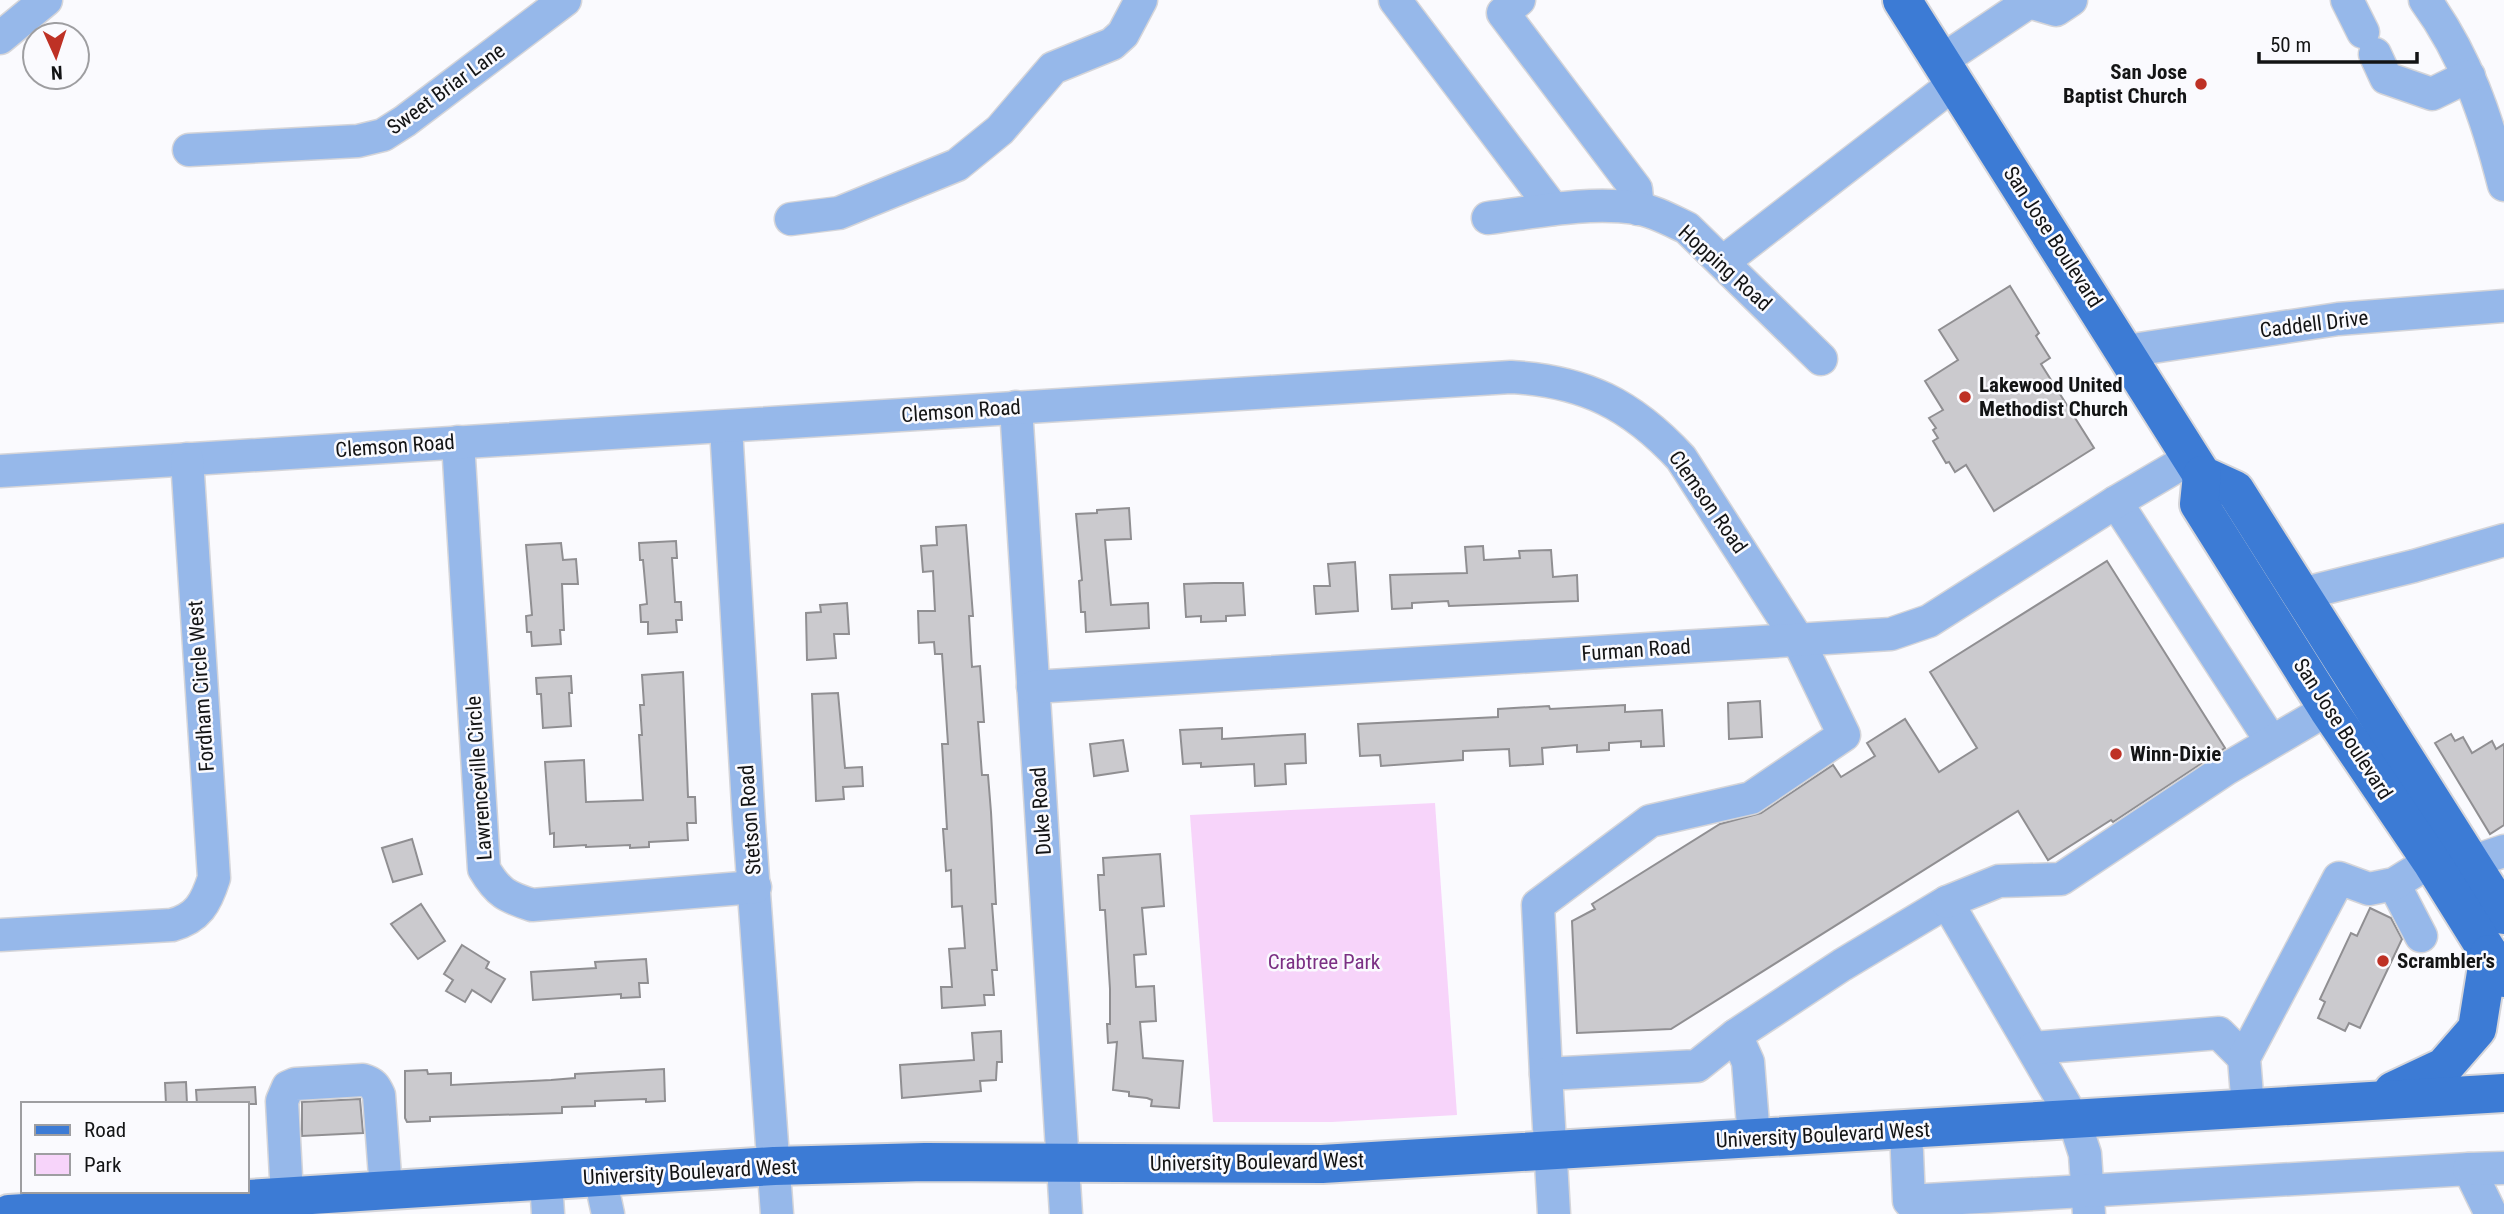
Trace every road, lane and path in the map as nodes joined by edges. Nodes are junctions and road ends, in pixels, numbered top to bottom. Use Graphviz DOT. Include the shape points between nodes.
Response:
graph roads {
  1 [pos="46,0"];
  2 [pos="565,0"];
  3 [pos="1141,0"];
  4 [pos="1395,0"];
  5 [pos="1902,0"];
  6 [pos="2071,0"];
  7 [pos="2347,0"];
  8 [pos="2425,0"];
  9 [pos="1505,4"];
  10 [pos="0,38"];
  11 [pos="1948,72"];
  12 [pos="2469,76"];
  13 [pos="188,150"];
  14 [pos="2504,185"];
  15 [pos="1553,209"];
  16 [pos="1638,209"];
  17 [pos="1488,218"];
  18 [pos="791,219"];
  19 [pos="1723,261"];
  20 [pos="2504,306"];
  21 [pos="2126,351"];
  22 [pos="1821,359"];
  23 [pos="1016,407"];
  24 [pos="726,427"];
  25 [pos="458,442"];
  26 [pos="187,459"];
  27 [pos="2197,466"];
  28 [pos="0,471"];
  29 [pos="2116,502"];
  30 [pos="2504,540"];
  31 [pos="2301,594"];
  32 [pos="1798,640"];
  33 [pos="1033,687"];
  34 [pos="2328,709"];
  35 [pos="2271,741"];
  36 [pos="2488,857"];
  37 [pos="2431,862"];
  38 [pos="2394,884"];
  39 [pos="755,887"];
  40 [pos="1947,902"];
  41 [pos="2504,915"];
  42 [pos="0,936"];
  43 [pos="2421,936"];
  44 [pos="2497,966"];
  45 [pos="1736,1035"];
  46 [pos="2033,1048"];
  47 [pos="2244,1058"];
  48 [pos="1546,1074"];
  49 [pos="2504,1093"];
  50 [pos="2374,1100"];
  51 [pos="2248,1108"];
  52 [pos="2074,1119"];
  53 [pos="1906,1129"];
  54 [pos="1754,1138"];
  55 [pos="1550,1152"];
  56 [pos="1063,1163"];
  57 [pos="774,1166"];
  58 [pos="2504,1168"];
  59 [pos="2469,1169"];
  60 [pos="385,1175"];
  61 [pos="600,1177"];
  62 [pos="286,1196"];
  63 [pos="547,1197"];
  64 [pos="2089,1203"];
  65 [pos="1909,1208"];
  66 [pos="173,1209"];
  67 [pos="28,1213"];
  68 [pos="608,1214"];
  69 [pos="777,1214"];
  70 [pos="1066,1214"];
  71 [pos="1554,1214"];
  72 [pos="2491,1214"];
  1 -- 10 [label="street"];
  2 -- 13 [label="street, Sweet Briar Lane" via="383,135 358,141"];
  3 -- 18 [label="street" via="1118,39 1053,68 1000,130 957,165 839,213"];
  4 -- 15 [label="street"];
  5 -- 11 [label="main road, San Jose Boulevard"];
  6 -- 11 [label="street" via="2056,10 2029,2"];
  7 -- 12 [label="street" via="2386,78 2432,94"];
  8 -- 12 [label="street" via="2446,29"];
  9 -- 16 [label="street" via="1636,189"];
  11 -- 19 [label="street"];
  11 -- 21 [label="main road, San Jose Boulevard"];
  12 -- 14 [label="street"];
  15 -- 16 [label="street, Hopping Road"];
  15 -- 17 [label="street, Hopping Road"];
  16 -- 19 [label="street, Hopping Road" via="1686,228"];
  19 -- 22 [label="street, Hopping Road"];
  20 -- 21 [label="street, Caddell Drive" via="2338,319"];
  21 -- 27 [label="main road, San Jose Boulevard"];
  23 -- 24 [label="street, Clemson Road"];
  23 -- 32 [label="street, Clemson Road" via="1511,377 1582,388 1633,413 1681,458"];
  23 -- 33 [label="street, Duke Road"];
  24 -- 25 [label="street, Clemson Road"];
  24 -- 39 [label="street, Stetson Road"];
  25 -- 26 [label="street, Clemson Road"];
  25 -- 39 [label="street, Lawrenceville Circle" via="484,869 493,884 508,898 532,905"];
  26 -- 28 [label="street, Clemson Road"];
  26 -- 42 [label="street, Fordham Circle West" via="214,878 207,900 201,910 172,925"];
  27 -- 29 [label="street, Furman Road"];
  27 -- 31 [label="main road, San Jose Boulevard" via="2235,491"];
  27 -- 34 [label="main road, San Jose Boulevard" via="2199,504"];
  29 -- 32 [label="street, Furman Road" via="1917,626 1878,635"];
  29 -- 35 [label="street"];
  30 -- 31 [label="street"];
  31 -- 36 [label="main road, San Jose Boulevard"];
  32 -- 33 [label="street, Furman Road"];
  32 -- 48 [label="street, Clemson Road" via="1844,734 1751,798 1650,821 1538,905"];
  33 -- 56 [label="street, Duke Road"];
  34 -- 35 [label="street"];
  34 -- 37 [label="main road, San Jose Boulevard"];
  35 -- 40 [label="street" via="2061,879 1999,881"];
  36 -- 41 [label="main road, San Jose Boulevard"];
  37 -- 38 [label="street"];
  37 -- 44 [label="main road, San Jose Boulevard"];
  38 -- 43 [label="street"];
  38 -- 47 [label="street" via="2369,889 2339,878"];
  39 -- 57 [label="street, Stetson Road"];
  40 -- 45 [label="street"];
  40 -- 46 [label="street"];
  44 -- 50 [label="main road" via="2477,1029 2444,1067"];
  45 -- 48 [label="street" via="1697,1066"];
  45 -- 54 [label="street" via="1748,1062"];
  46 -- 47 [label="street" via="2219,1033"];
  46 -- 52 [label="street"];
  47 -- 51 [label="street"];
  48 -- 55 [label="street"];
  49 -- 50 [label="main road, University Boulevard West"];
  50 -- 51 [label="main road, University Boulevard West"];
  51 -- 52 [label="main road, University Boulevard West"];
  52 -- 53 [label="main road, University Boulevard West"];
  52 -- 64 [label="street" via="2085,1154"];
  53 -- 54 [label="main road, University Boulevard West"];
  53 -- 65 [label="street"];
  54 -- 55 [label="main road, University Boulevard West"];
  55 -- 56 [label="main road, University Boulevard West" via="1322,1164"];
  55 -- 71 [label="street"];
  56 -- 57 [label="main road, University Boulevard West"];
  56 -- 70 [label="street, Duke Road"];
  57 -- 61 [label="main road, University Boulevard West"];
  57 -- 69 [label="street, Stetson Road"];
  58 -- 59 [label="street"];
  59 -- 64 [label="street"];
  59 -- 72 [label="street"];
  60 -- 62 [label="main road, University Boulevard West"];
  60 -- 62 [label="street" via="379,1095 371,1082 295,1084 288,1087 282,1101"];
  60 -- 63 [label="main road, University Boulevard West"];
  61 -- 63 [label="main road, University Boulevard West"];
  61 -- 68 [label="street"];
  62 -- 66 [label="main road, University Boulevard West"];
  64 -- 65 [label="street"];
  66 -- 67 [label="main road, University Boulevard West"];
}
